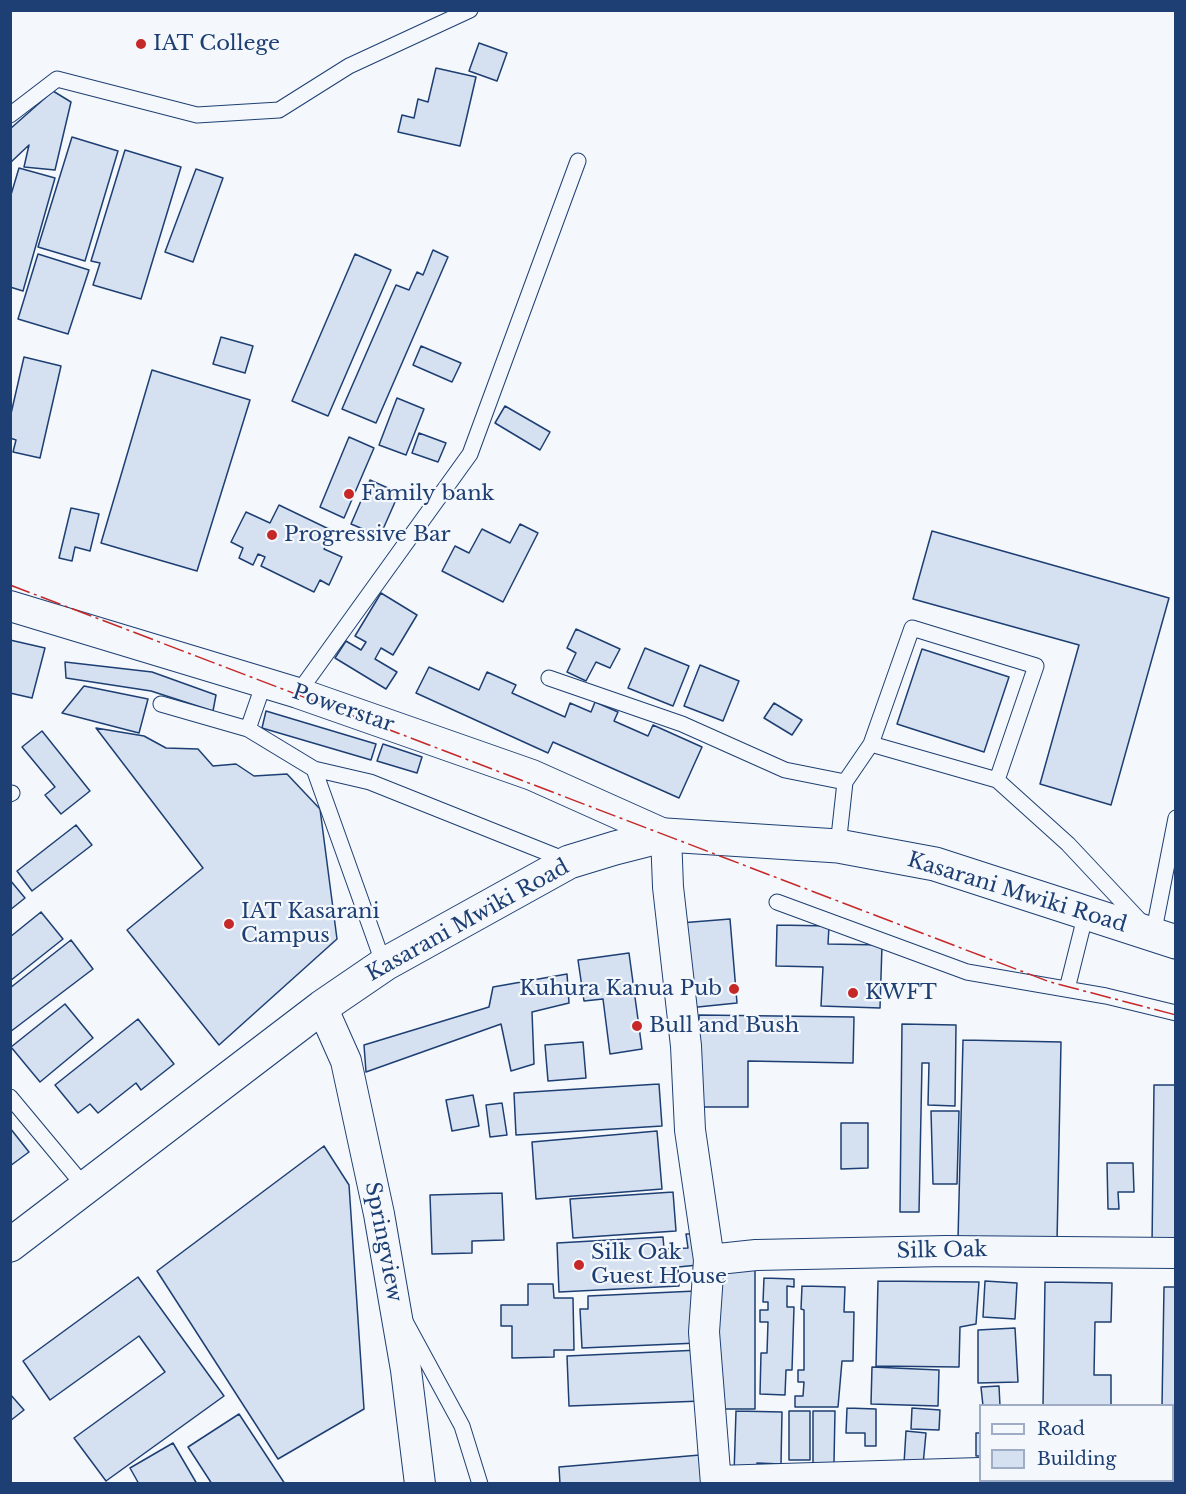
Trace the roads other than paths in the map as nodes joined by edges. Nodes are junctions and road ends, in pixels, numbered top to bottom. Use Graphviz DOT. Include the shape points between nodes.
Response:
graph roads {
  1 [pos="470,10"];
  2 [pos="10,115"];
  3 [pos="578,161"];
  4 [pos="10,606"];
  5 [pos="549,678"];
  6 [pos="264,683"];
  7 [pos="298,693"];
  8 [pos="161,704"];
  9 [pos="248,729"];
  10 [pos="871,744"];
  11 [pos="314,769"];
  12 [pos="997,780"];
  13 [pos="845,782"];
  14 [pos="1176,818"];
  15 [pos="666,835"];
  16 [pos="838,846"];
  17 [pos="569,862"];
  18 [pos="777,902"];
  19 [pos="1086,913"];
  20 [pos="1164,938"];
  21 [pos="384,965"];
  22 [pos="1067,989"];
  23 [pos="322,1007"];
  24 [pos="1176,1013"];
  25 [pos="10,1097"];
  26 [pos="85,1187"];
  27 [pos="10,1245"];
  28 [pos="1176,1253"];
  29 [pos="709,1260"];
  30 [pos="394,1302"];
  31 [pos="979,1473"];
  32 [pos="716,1482"];
  33 [pos="420,1484"];
  34 [pos="480,1484"];
  1 -- 2 [label="lane" via="349,66 279,110 197,115 57,79"];
  3 -- 7 [label="lane" via="470,454"];
  4 -- 6 [label="street, Powerstar"];
  5 -- 13 [label="lane" via="682,724 785,770"];
  6 -- 7 [label="street, Powerstar"];
  6 -- 9 [label="lane"];
  7 -- 15 [label="street, Powerstar" via="532,775"];
  8 -- 9 [label="lane"];
  9 -- 11 [label="lane"];
  10 -- 12 [label="lane"];
  10 -- 12 [label="lane" via="912,628 1036,666"];
  10 -- 13 [label="lane"];
  11 -- 17 [label="lane" via="370,782"];
  11 -- 21 [label="lane"];
  12 -- 20 [label="lane" via="1068,843"];
  13 -- 16 [label="lane"];
  14 -- 20 [label="lane"];
  15 -- 16 [label="main road, Kasarani Mwiki Road"];
  15 -- 17 [label="main road, Kasarani Mwiki Road"];
  15 -- 29 [label="street" via="690,1130"];
  16 -- 19 [label="main road, Kasarani Mwiki Road" via="935,864"];
  17 -- 21 [label="main road, Kasarani Mwiki Road"];
  18 -- 22 [label="lane" via="967,972"];
  19 -- 20 [label="main road, Kasarani Mwiki Road"];
  19 -- 22 [label="lane"];
  21 -- 23 [label="main road, Kasarani Mwiki Road"];
  22 -- 24 [label="lane"];
  23 -- 26 [label="main road, Kasarani Mwiki Road"];
  23 -- 30 [label="street, Springview" via="346,1062"];
  25 -- 26 [label="lane"];
  26 -- 27 [label="main road, Kasarani Mwiki Road"];
  28 -- 29 [label="street, Silk Oak" via="946,1251 756,1255"];
  29 -- 32 [label="street" via="704,1332"];
  30 -- 33 [label="street, Springview"];
  30 -- 34 [label="lane" via="462,1426"];
  31 -- 32 [label="street"];
}
